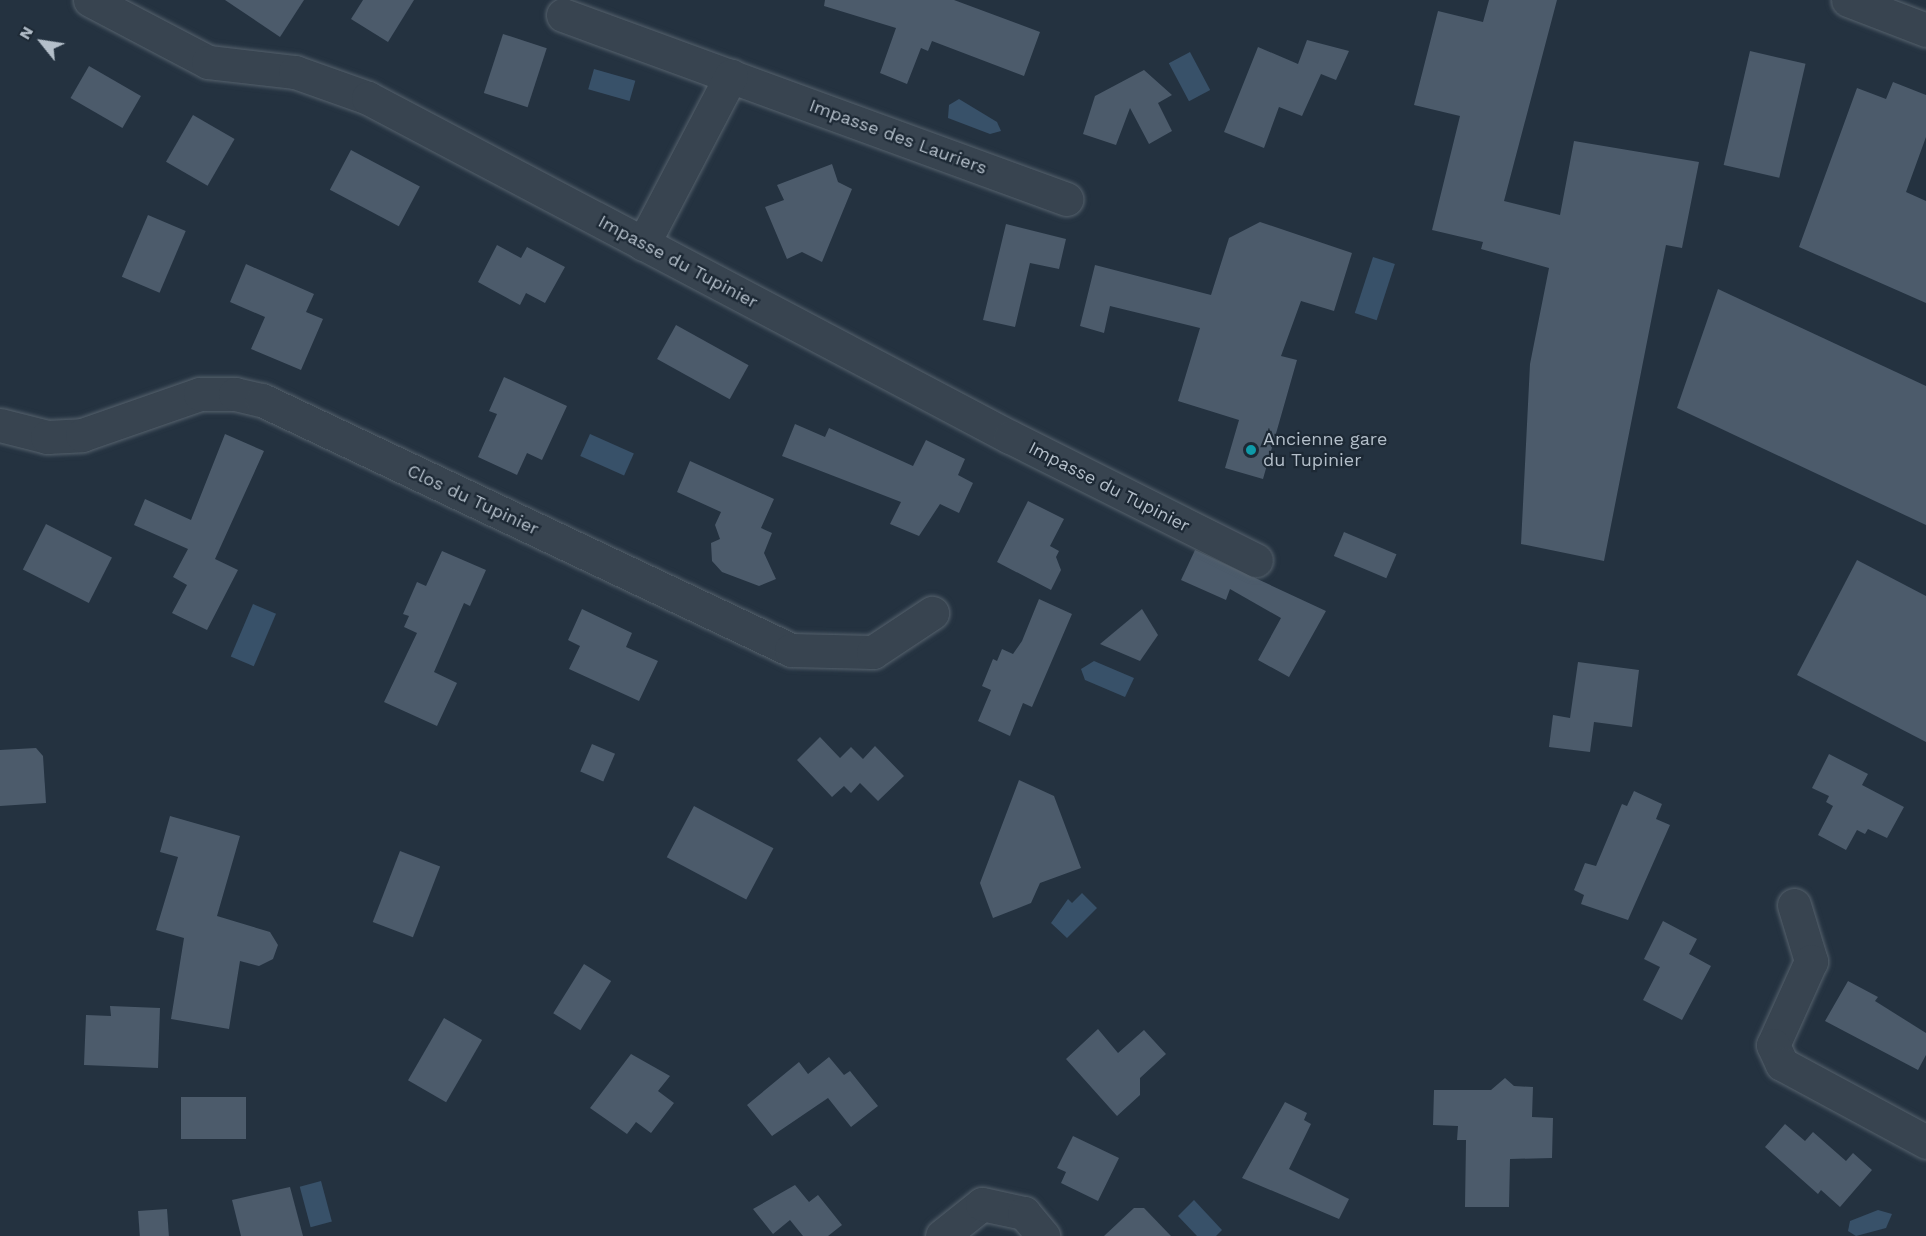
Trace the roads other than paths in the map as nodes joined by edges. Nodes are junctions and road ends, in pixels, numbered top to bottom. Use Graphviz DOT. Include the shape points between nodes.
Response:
graph roads {
  1 [pos="90,0"];
  2 [pos="1848,0"];
  3 [pos="562,15"];
  4 [pos="1926,30"];
  5 [pos="731,76"];
  6 [pos="1066,199"];
  7 [pos="642,244"];
  8 [pos="0,425"];
  9 [pos="1256,560"];
  10 [pos="932,612"];
  11 [pos="1794,905"];
  12 [pos="1926,1142"];
  13 [pos="942,1236"];
  14 [pos="1042,1236"];
  1 -- 7 [label="street, Impasse du Tupinier" via="208,62 295,72 368,98"];
  2 -- 4 [label="street"];
  3 -- 5 [label="street, Impasse des Lauriers"];
  5 -- 6 [label="street, Impasse des Lauriers"];
  5 -- 7 [label="street"];
  7 -- 9 [label="street, Impasse du Tupinier"];
  8 -- 10 [label="street, Clos du Tupinier" via="47,437 82,435 201,394 235,394 262,400 791,650 873,652"];
  11 -- 12 [label="street" via="1811,961 1773,1045 1782,1064"];
  13 -- 14 [label="street" via="982,1204 1024,1214"];
}
